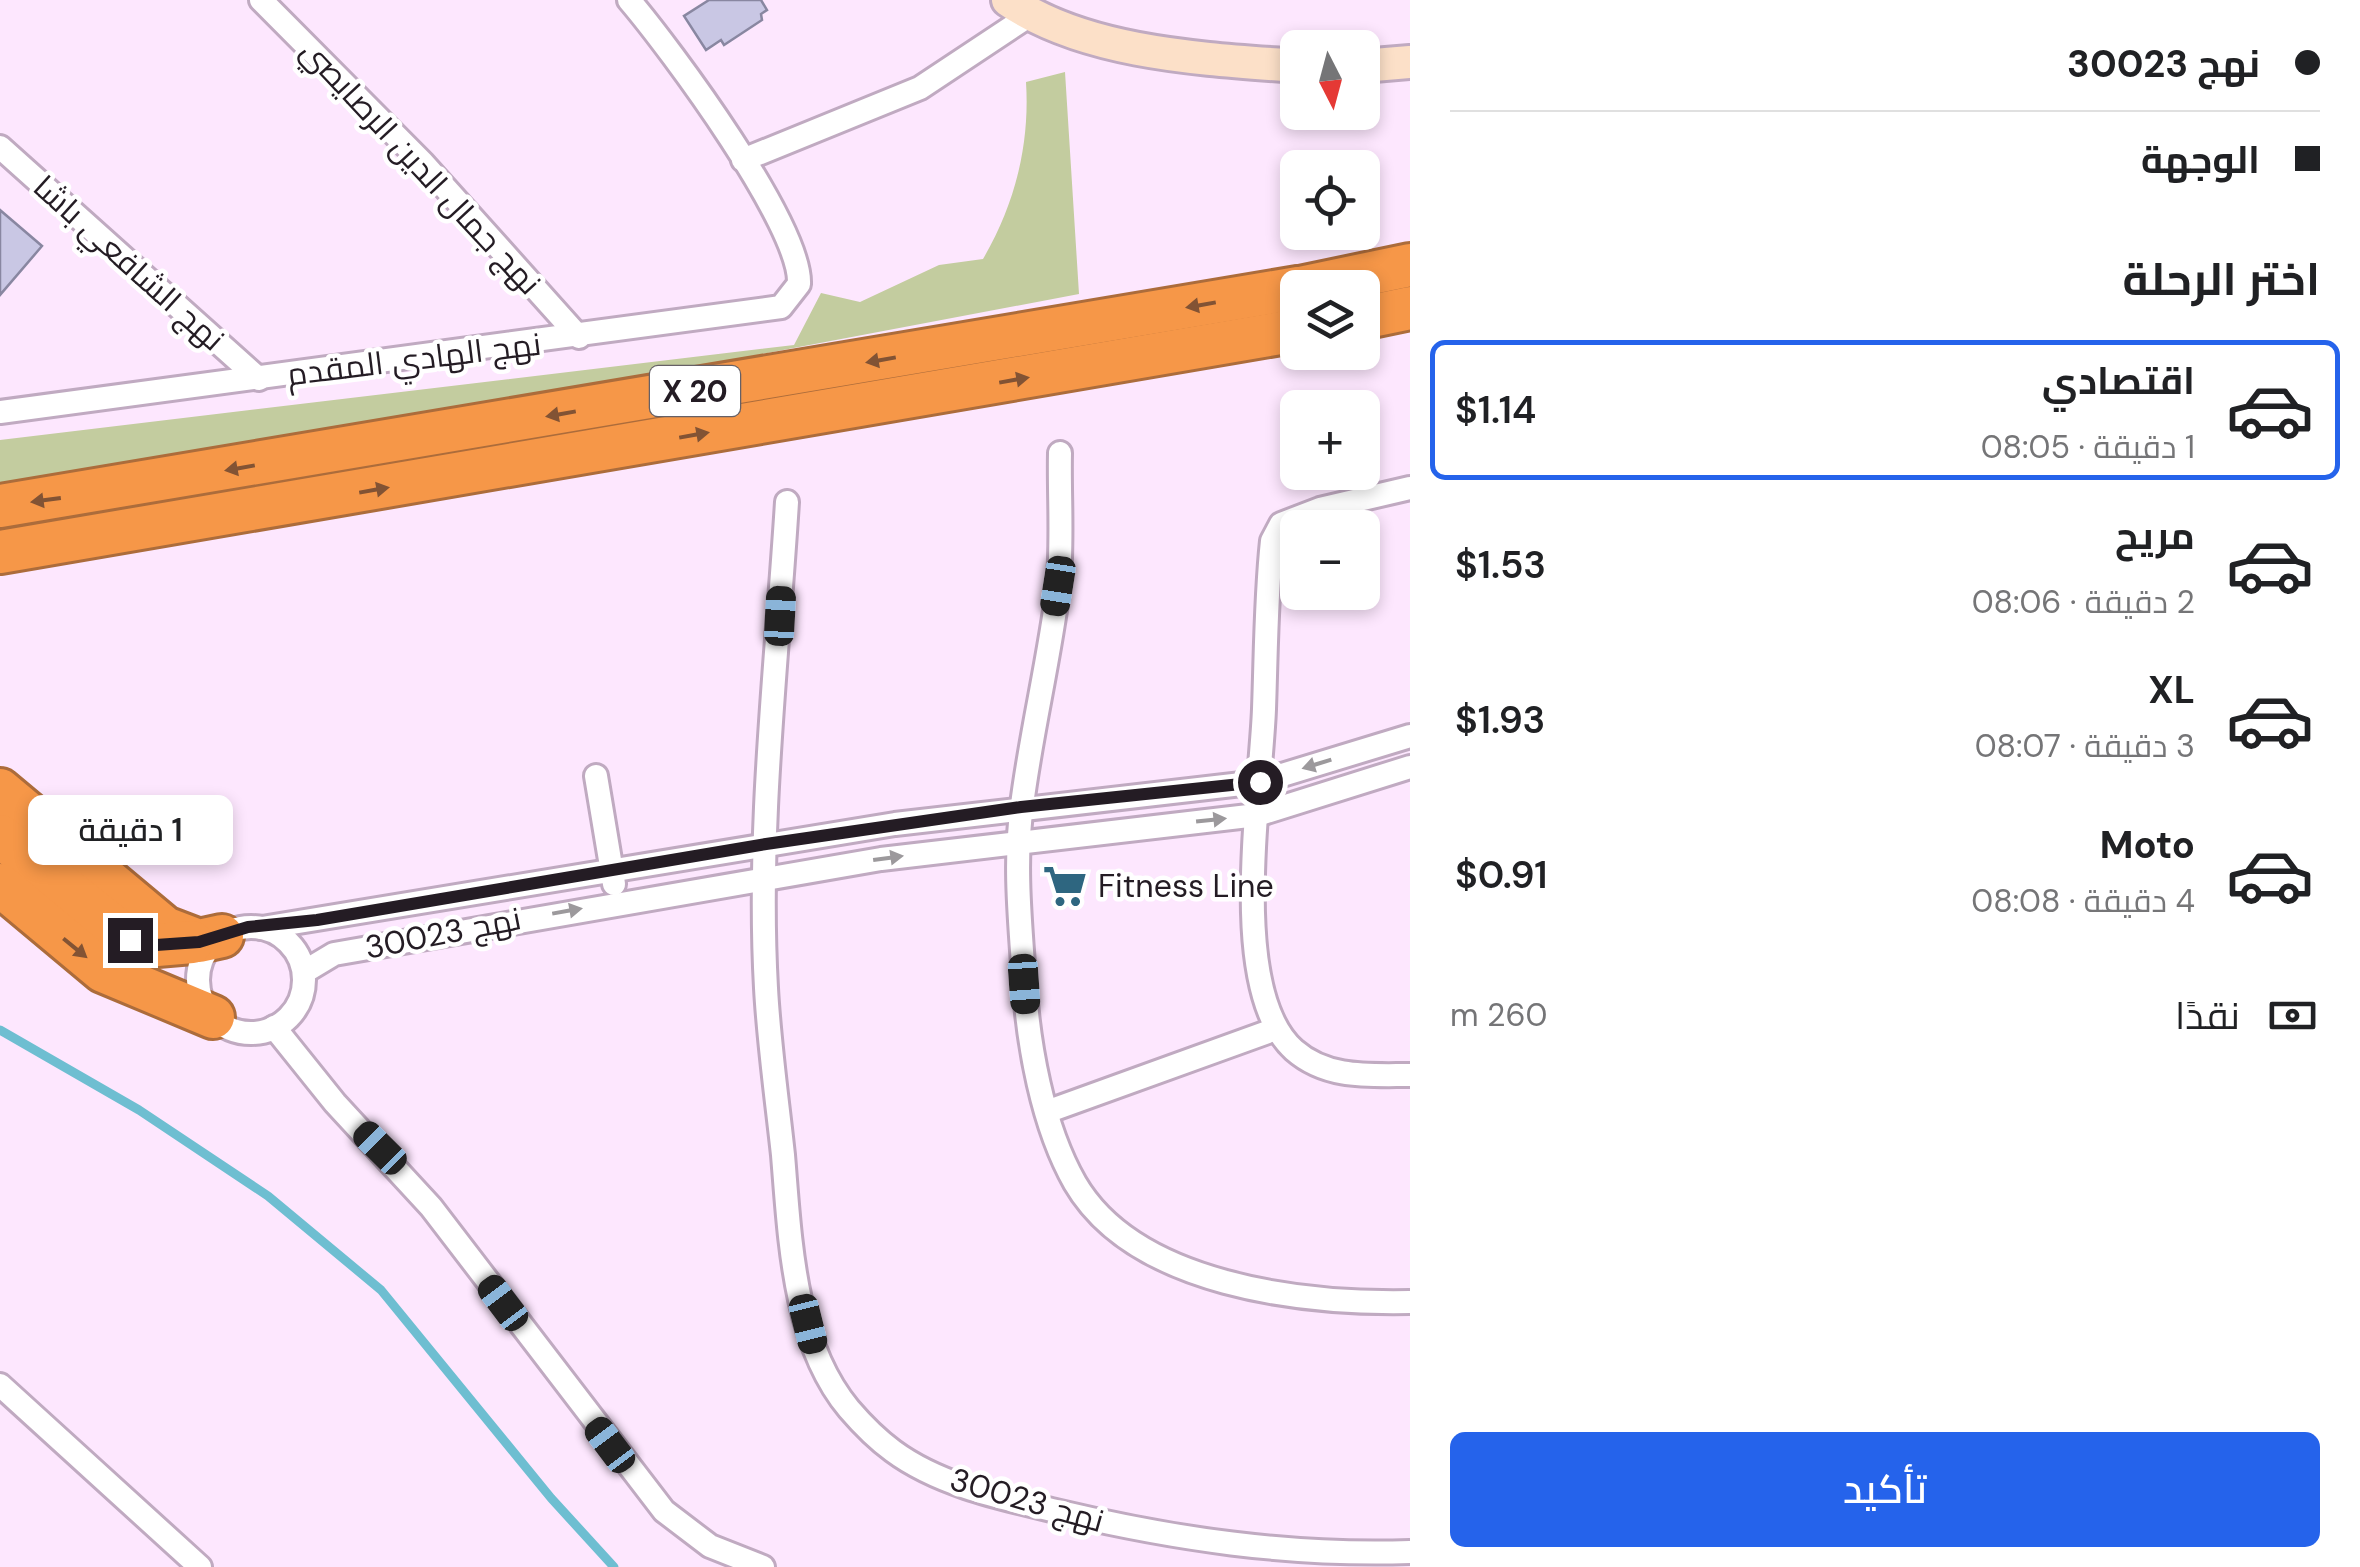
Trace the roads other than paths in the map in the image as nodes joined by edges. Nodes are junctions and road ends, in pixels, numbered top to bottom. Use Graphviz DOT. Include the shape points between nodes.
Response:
graph roads {
  1 [pos="260,0"];
  2 [pos="629,0"];
  3 [pos="1019,8"];
  4 [pos="1410,62"];
  5 [pos="1280,64"];
  6 [pos="1380,64"];
  7 [pos="0,147"];
  8 [pos="743,160"];
  9 [pos="1410,265"];
  10 [pos="1380,271"];
  11 [pos="1280,291"];
  12 [pos="1410,308"];
  13 [pos="1380,314"];
  14 [pos="1280,333"];
  15 [pos="579,337"];
  16 [pos="259,379"];
  17 [pos="0,412"];
  18 [pos="1060,453"];
  19 [pos="1410,488"];
  20 [pos="787,502"];
  21 [pos="0,506"];
  22 [pos="105,536"];
  23 [pos="0,552"];
  24 [pos="0,570"];
  25 [pos="1410,736"];
  26 [pos="1410,767"];
  27 [pos="596,776"];
  28 [pos="1260,782"];
  29 [pos="0,790"];
  30 [pos="1021,807"];
  31 [pos="1258,815"];
  32 [pos="0,836"];
  33 [pos="1019,842"];
  34 [pos="766,844"];
  35 [pos="612,871"];
  36 [pos="17,874"];
  37 [pos="765,879"];
  38 [pos="616,902"];
  39 [pos="228,935"];
  40 [pos="304,972"];
  41 [pos="213,1017"];
  42 [pos="274,1027"];
  43 [pos="1276,1029"];
  44 [pos="1410,1075"];
  45 [pos="1049,1111"];
  46 [pos="1410,1302"];
  47 [pos="0,1385"];
  48 [pos="1410,1552"];
  49 [pos="200,1567"];
  50 [pos="762,1567"];
  1 -- 15 [label="street, نهج جمال الدين الرصايصي" via="424,163"];
  2 -- 8 [label="street"];
  3 -- 5 [label="street" via="1136,50"];
  3 -- 8 [label="street" via="920,88"];
  4 -- 6 [label="street"];
  7 -- 16 [label="street, نهج الشافعي باشا"];
  8 -- 15 [label="street, نهج الهادي المقدم" via="800,268 793,298 781,307"];
  9 -- 10 [label="highway, X 20"];
  11 -- 21 [label="highway, X 20, one-way"];
  12 -- 13 [label="highway"];
  22 -- 14 [label="highway, X 20, one-way"];
  15 -- 16 [label="street, نهج الهادي المقدم"];
  16 -- 17 [label="street, نهج الهادي المقدم"];
  18 -- 30 [label="street" via="1058,586"];
  19 -- 28 [label="street" via="1320,509 1281,524 1272,541"];
  20 -- 34 [label="street, نهج 30023"];
  22 -- 23 [label="highway, X 20"];
  22 -- 24 [label="highway, X 20"];
  25 -- 28 [label="street, نهج 30023, one-way"];
  26 -- 31 [label="street, نهج 30023"];
  27 -- 35 [label="street"];
  28 -- 30 [label="street, نهج 30023"];
  28 -- 31 [label="street"];
  29 -- 39 [label="highway" via="165,928"];
  30 -- 33 [label="street"];
  30 -- 34 [label="street, نهج 30023"];
  33 -- 31 [label="street, نهج 30023, one-way"];
  31 -- 43 [label="street" via="1254,926 1263,997"];
  32 -- 36 [label="highway"];
  37 -- 33 [label="street, نهج 30023, one-way"];
  33 -- 45 [label="street" via="1026,1006"];
  34 -- 35 [label="street, نهج 30023"];
  34 -- 37 [label="street, نهج 30023"];
  35 -- 38 [label="street"];
  35 -- 39 [label="street, نهج 30023"];
  36 -- 39 [label="highway" via="130,940 156,945"];
  36 -- 41 [label="highway, one-way" via="104,971"];
  37 -- 38 [label="street, نهج 30023"];
  37 -- 48 [label="street, نهج 30023" via="766,988 800,1292 816,1356 848,1408 892,1450 931,1473 997,1497 1198,1541"];
  40 -- 38 [label="street, نهج 30023, one-way" via="334,954"];
  39 -- 40 [label="street" via="290,943"];
  39 -- 41 [label="street" via="210,947 198,979"];
  40 -- 42 [label="street" via="298,1004"];
  41 -- 42 [label="street" via="238,1031"];
  42 -- 50 [label="street" via="431,1208 664,1511 710,1546"];
  43 -- 44 [label="street" via="1313,1064 1350,1075"];
  43 -- 45 [label="street"];
  45 -- 46 [label="street" via="1064,1161 1089,1202 1168,1260 1280,1296"];
  47 -- 49 [label="street"];
}
